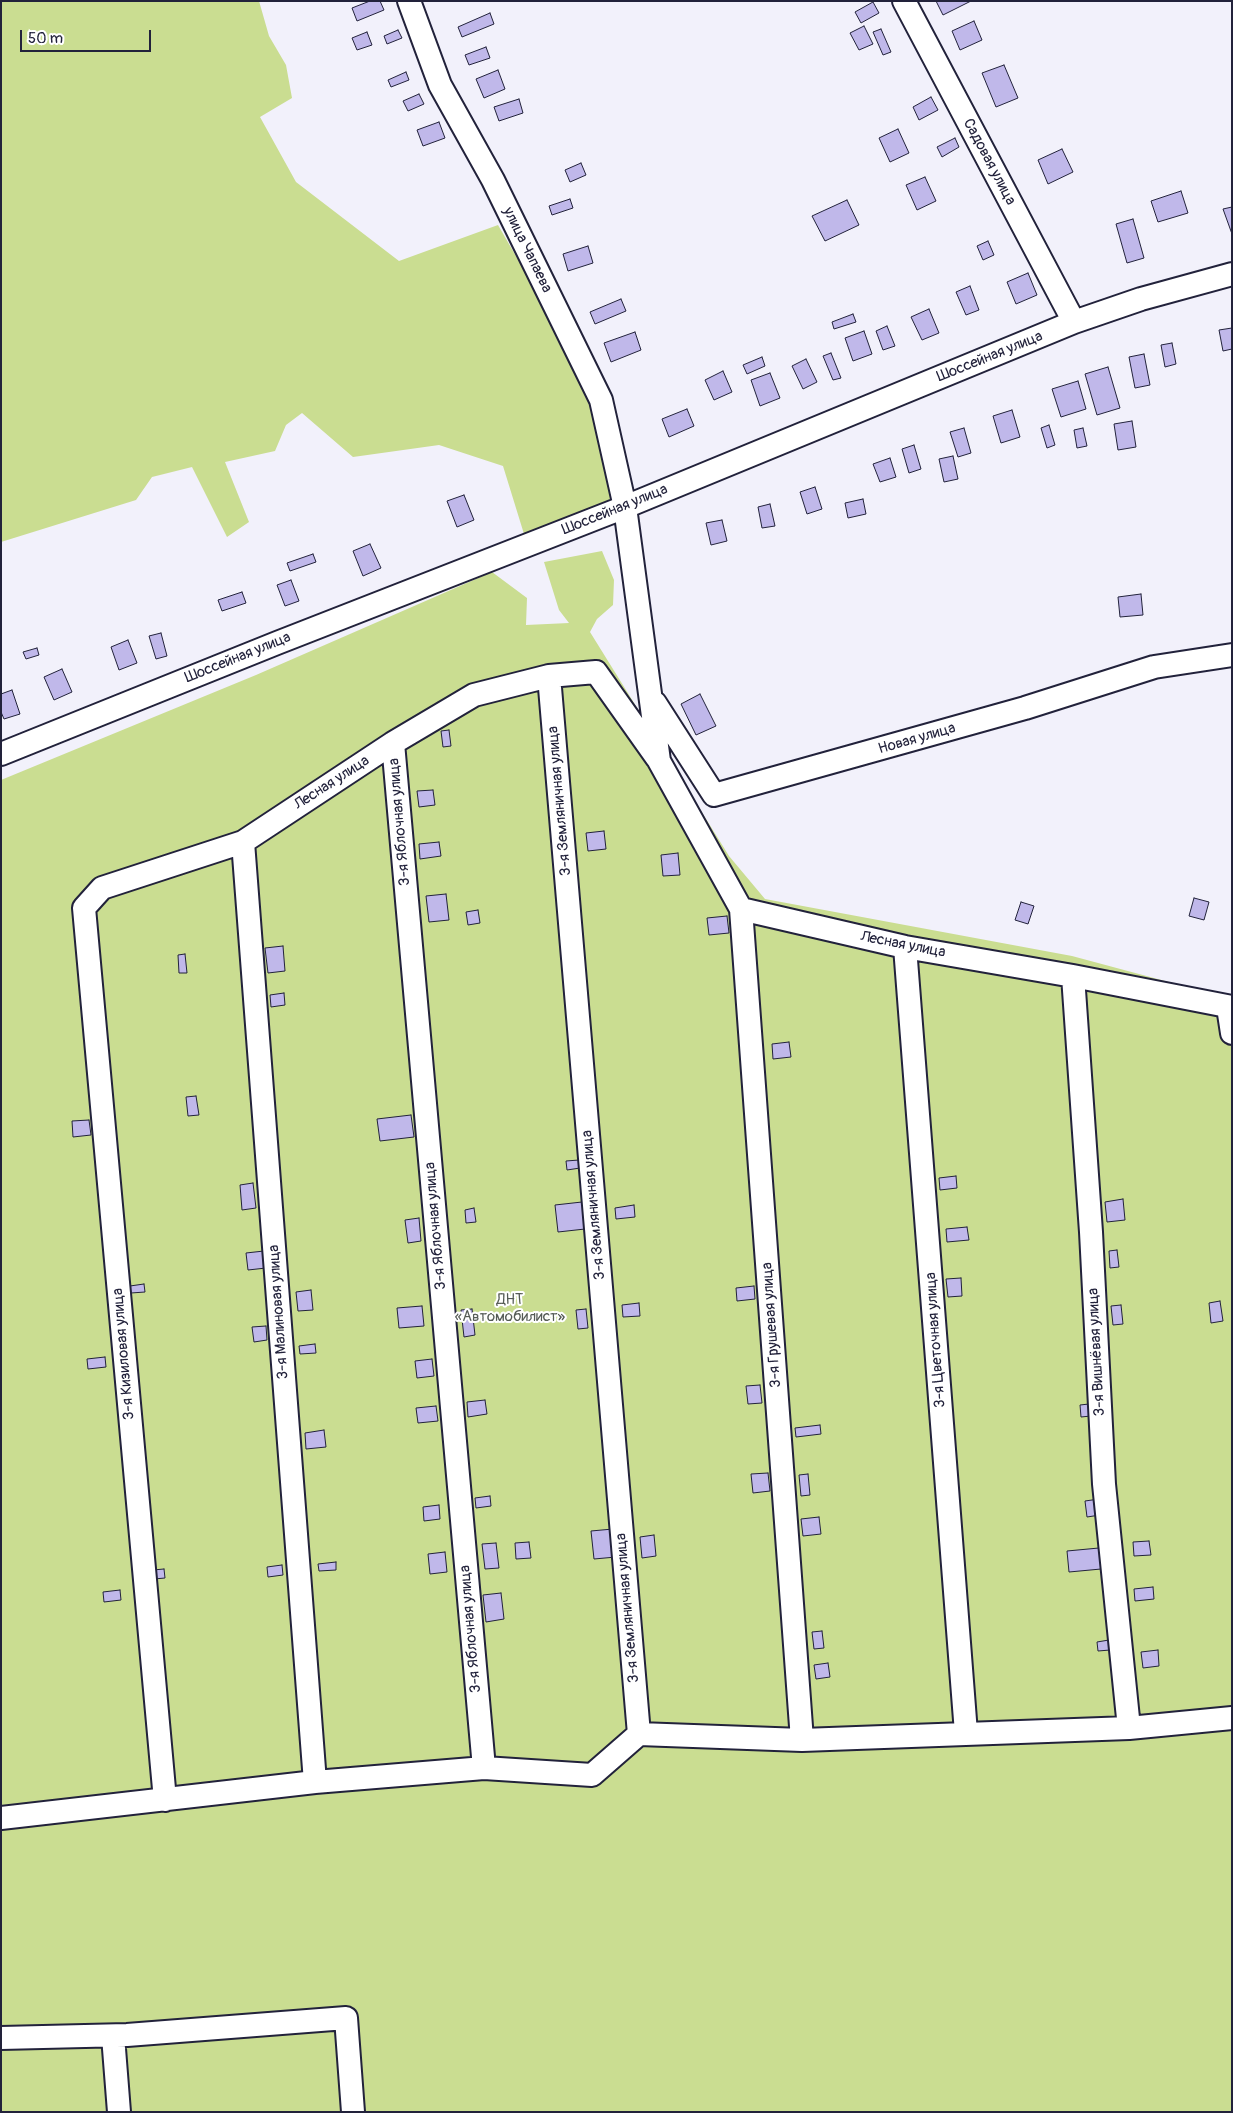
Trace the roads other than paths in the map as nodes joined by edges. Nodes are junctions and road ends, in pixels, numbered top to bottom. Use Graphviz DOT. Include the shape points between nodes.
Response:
graph roads {
  1 [pos="409,1"];
  2 [pos="904,1"];
  3 [pos="1232,274"];
  4 [pos="1074,322"];
  5 [pos="625,507"];
  6 [pos="1232,655"];
  7 [pos="549,676"];
  8 [pos="651,697"];
  9 [pos="393,743"];
  10 [pos="1,754"];
  11 [pos="659,761"];
  12 [pos="243,842"];
  13 [pos="84,908"];
  14 [pos="741,909"];
  15 [pos="905,947"];
  16 [pos="1073,976"];
  17 [pos="1230,1007"];
  18 [pos="1232,1033"];
  19 [pos="1232,1718"];
  20 [pos="1129,1728"];
  21 [pos="966,1733"];
  22 [pos="638,1734"];
  23 [pos="802,1740"];
  24 [pos="484,1768"];
  25 [pos="315,1782"];
  26 [pos="165,1800"];
  27 [pos="1,1818"];
  28 [pos="114,2036"];
  29 [pos="1,2038"];
  30 [pos="119,2112"];
  31 [pos="353,2112"];
  1 -- 5 [label="street, улица Чапаева" via="440,85 493,180 600,400"];
  2 -- 4 [label="street, Садовая улица"];
  3 -- 4 [label="street, Шоссейная улица" via="1141,299"];
  4 -- 5 [label="street, Шоссейная улица"];
  5 -- 8 [label="street, Лесная улица"];
  5 -- 10 [label="street, Шоссейная улица"];
  6 -- 8 [label="street, Новая улица" via="1154,667 998,716 714,795"];
  7 -- 9 [label="street, Лесная улица" via="474,695"];
  7 -- 11 [label="street, Лесная улица" via="596,672"];
  7 -- 22 [label="street, 3-я Земляничная улица"];
  8 -- 11 [label="street, Лесная улица"];
  9 -- 12 [label="street, Лесная улица"];
  9 -- 24 [label="street, 3-я Яблочная улица"];
  11 -- 14 [label="street, Лесная улица"];
  12 -- 13 [label="street, Лесная улица" via="102,888"];
  12 -- 25 [label="street, 3-я Малиновая улица"];
  13 -- 26 [label="street, 3-я Кизиловая улица"];
  14 -- 15 [label="street, Лесная улица"];
  14 -- 23 [label="street, 3-я Грушевая улица"];
  15 -- 16 [label="street, Лесная улица"];
  15 -- 21 [label="street, 3-я Цветочная улица"];
  16 -- 17 [label="street, Лесная улица"];
  16 -- 20 [label="street, 3-я Вишнёвая улица" via="1104,1484"];
  17 -- 18 [label="street"];
  19 -- 20 [label="street"];
  20 -- 21 [label="street"];
  21 -- 23 [label="street"];
  22 -- 23 [label="street"];
  22 -- 24 [label="street" via="592,1775"];
  24 -- 25 [label="street"];
  25 -- 26 [label="street"];
  26 -- 27 [label="street"];
  28 -- 29 [label="street"];
  28 -- 30 [label="street"];
  28 -- 31 [label="street" via="346,2018"];
}
